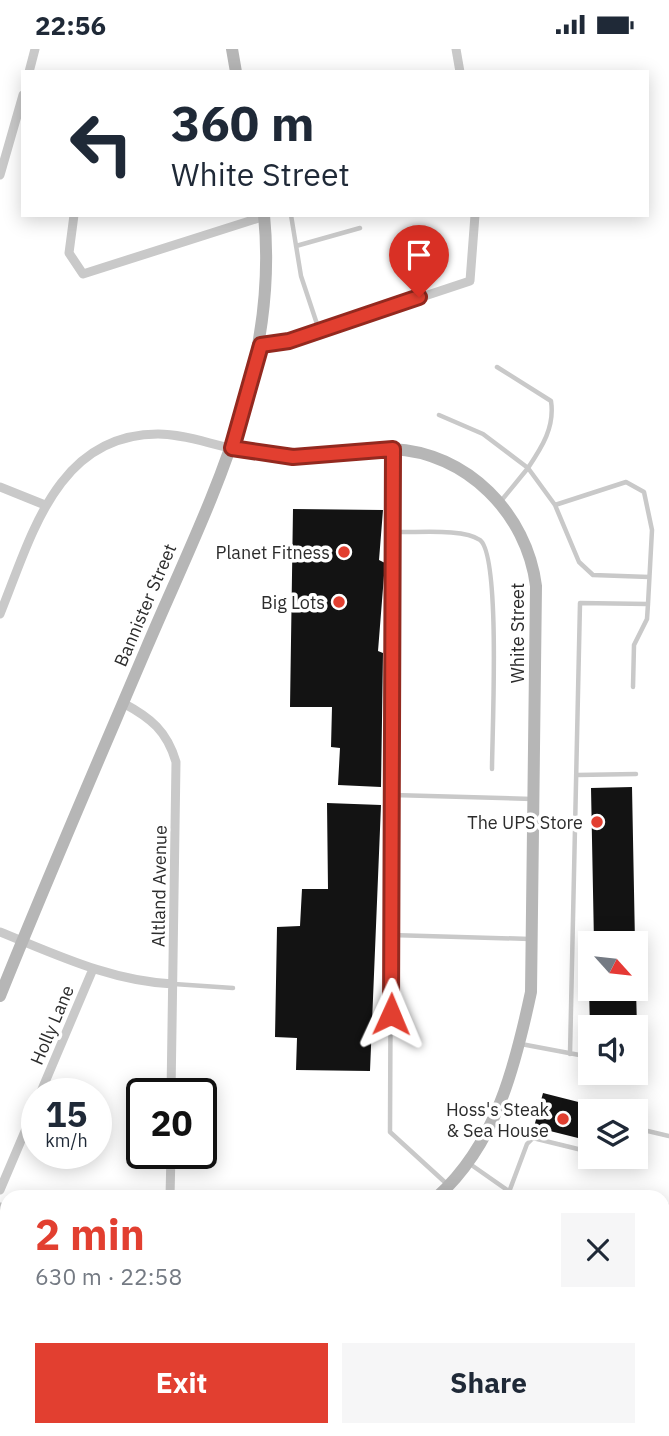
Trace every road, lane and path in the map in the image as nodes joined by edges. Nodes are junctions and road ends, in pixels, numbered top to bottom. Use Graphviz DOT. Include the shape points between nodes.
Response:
graph roads {
  1 [pos="35,49"];
  2 [pos="232,49"];
  3 [pos="456,49"];
  4 [pos="30,70"];
  5 [pos="236,70"];
  6 [pos="460,70"];
  7 [pos="21,102"];
  8 [pos="0,175"];
  9 [pos="75,217"];
  10 [pos="263,217"];
  11 [pos="266,217"];
  12 [pos="291,217"];
  13 [pos="475,217"];
  14 [pos="360,228"];
  15 [pos="296,246"];
  16 [pos="319,331"];
  17 [pos="261,345"];
  18 [pos="497,367"];
  19 [pos="439,415"];
  20 [pos="232,448"];
  21 [pos="393,449"];
  22 [pos="528,468"];
  23 [pos="0,487"];
  24 [pos="500,502"];
  25 [pos="45,505"];
  26 [pos="555,505"];
  27 [pos="395,532"];
  28 [pos="649,577"];
  29 [pos="648,604"];
  30 [pos="0,614"];
  31 [pos="633,687"];
  32 [pos="123,703"];
  33 [pos="492,769"];
  34 [pos="636,774"];
  35 [pos="577,775"];
  36 [pos="393,795"];
  37 [pos="533,799"];
  38 [pos="0,932"];
  39 [pos="391,935"];
  40 [pos="531,939"];
  41 [pos="22,941"];
  42 [pos="93,969"];
  43 [pos="173,984"];
  44 [pos="233,988"];
  45 [pos="0,996"];
  46 [pos="520,1044"];
  47 [pos="570,1054"];
  48 [pos="578,1055"];
  49 [pos="47,1078"];
  50 [pos="172,1078"];
  51 [pos="648,1131"];
  52 [pos="669,1136"];
  53 [pos="21,1141"];
  54 [pos="578,1149"];
  55 [pos="470,1164"];
  56 [pos="171,1169"];
  57 [pos="449,1186"];
  58 [pos="0,1190"];
  59 [pos="170,1190"];
  60 [pos="445,1190"];
  61 [pos="506,1190"];
  62 [pos="510,1190"];
  1 -- 4 [label="street"];
  2 -- 5 [label="street"];
  3 -- 6 [label="street"];
  7 -- 8 [label="street"];
  9 -- 10 [label="street" via="69,253 83,274"];
  11 -- 17 [label="street, Bannister Street"];
  12 -- 15 [label="lane"];
  13 -- 16 [label="street" via="470,281"];
  14 -- 15 [label="lane"];
  15 -- 16 [label="lane"];
  16 -- 17 [label="street"];
  17 -- 20 [label="street, Bannister Street"];
  18 -- 22 [label="lane" via="551,401 554,415 548,433"];
  19 -- 22 [label="lane" via="467,425"];
  20 -- 21 [label="street, White Street" via="293,457"];
  20 -- 25 [label="street, White Street" via="160,434 123,438 72,469"];
  20 -- 32 [label="street, Bannister Street"];
  21 -- 24 [label="street, White Street" via="465,472"];
  21 -- 27 [label="lane"];
  22 -- 24 [label="lane"];
  22 -- 26 [label="lane"];
  23 -- 25 [label="street"];
  24 -- 37 [label="street, White Street" via="525,543 536,586"];
  25 -- 30 [label="street, White Street"];
  26 -- 28 [label="lane" via="579,562 593,575"];
  26 -- 28 [label="lane" via="626,482 644,492 652,530"];
  27 -- 33 [label="lane" via="464,534 479,540 488,552 493,599"];
  27 -- 36 [label="lane"];
  28 -- 29 [label="lane"];
  29 -- 31 [label="lane" via="647,619 634,645"];
  29 -- 35 [label="lane" via="580,603"];
  32 -- 41 [label="street, Bannister Street"];
  32 -- 43 [label="street, Altland Avenue" via="157,724 176,762"];
  34 -- 35 [label="lane"];
  35 -- 47 [label="lane"];
  36 -- 37 [label="lane"];
  36 -- 39 [label="lane"];
  37 -- 40 [label="street, White Street"];
  38 -- 41 [label="street"];
  39 -- 40 [label="lane"];
  39 -- 57 [label="lane" via="390,1132"];
  40 -- 46 [label="street, White Street" via="531,992"];
  41 -- 42 [label="street"];
  41 -- 45 [label="street, Bannister Street"];
  42 -- 43 [label="street" via="142,982"];
  42 -- 49 [label="street, Holly Lane"];
  43 -- 44 [label="lane"];
  43 -- 50 [label="street, Altland Avenue"];
  46 -- 47 [label="lane"];
  46 -- 55 [label="street, White Street" via="486,1136"];
  47 -- 48 [label="lane"];
  51 -- 52 [label="lane"];
  53 -- 58 [label="street"];
  54 -- 62 [label="lane" via="533,1138"];
  55 -- 57 [label="street, White Street"];
  55 -- 61 [label="lane"];
  56 -- 59 [label="street"];
  57 -- 60 [label="street, White Street"];
}
